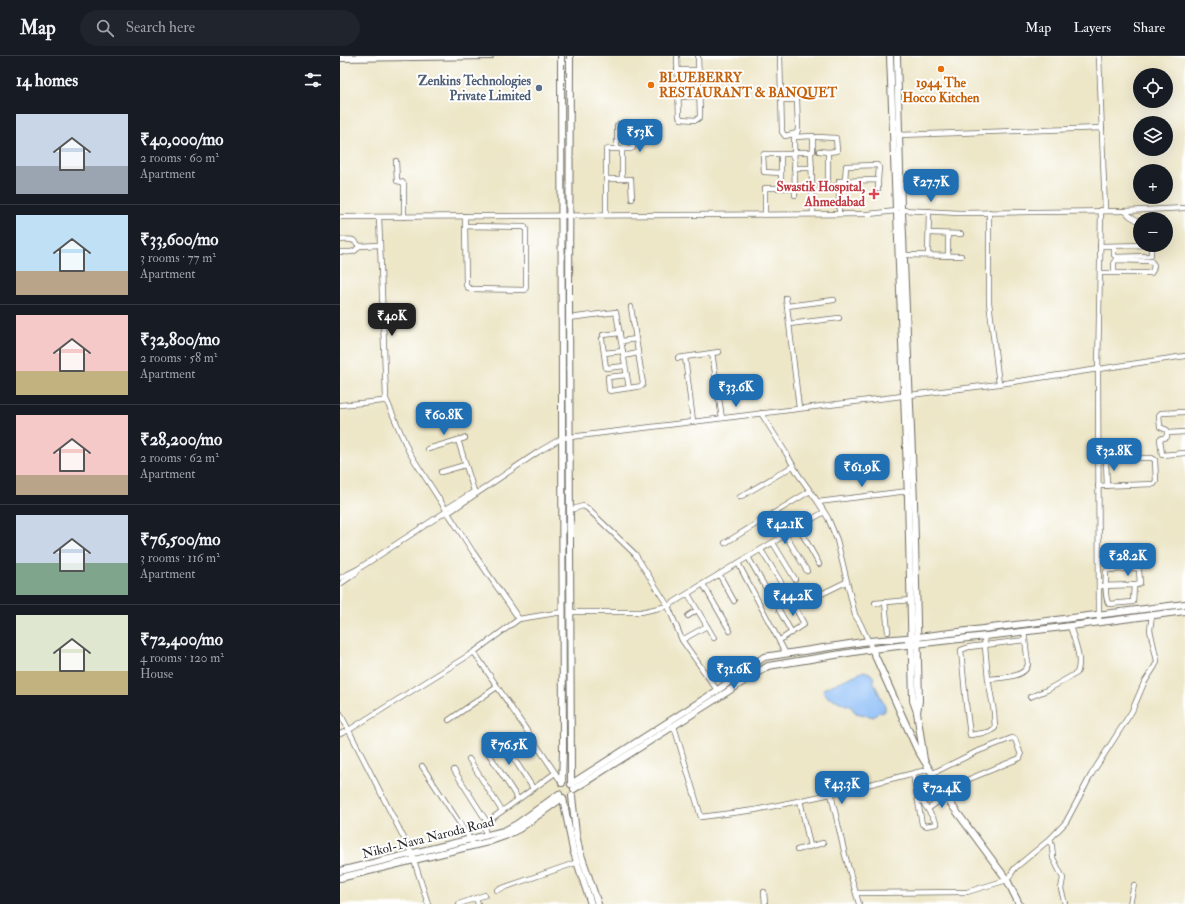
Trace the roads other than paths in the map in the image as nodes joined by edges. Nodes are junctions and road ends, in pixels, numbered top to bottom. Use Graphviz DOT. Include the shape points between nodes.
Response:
graph roads {
  1 [pos="490,56"];
  2 [pos="561,56"];
  3 [pos="570,56"];
  4 [pos="677,56"];
  5 [pos="698,56"];
  6 [pos="780,56"];
  7 [pos="890,56"];
  8 [pos="896,56"];
  9 [pos="1099,56"];
  10 [pos="340,58"];
  11 [pos="677,70"];
  12 [pos="699,70"];
  13 [pos="700,96"];
  14 [pos="678,97"];
  15 [pos="781,100"];
  16 [pos="1102,128"];
  17 [pos="899,135"];
  18 [pos="817,137"];
  19 [pos="619,149"];
  20 [pos="819,151"];
  21 [pos="794,152"];
  22 [pos="811,152"];
  23 [pos="828,152"];
  24 [pos="781,154"];
  25 [pos="396,162"];
  26 [pos="794,168"];
  27 [pos="812,168"];
  28 [pos="781,173"];
  29 [pos="606,179"];
  30 [pos="622,179"];
  31 [pos="878,180"];
  32 [pos="845,181"];
  33 [pos="820,186"];
  34 [pos="828,186"];
  35 [pos="839,186"];
  36 [pos="781,188"];
  37 [pos="793,188"];
  38 [pos="878,189"];
  39 [pos="632,199"];
  40 [pos="1185,208"];
  41 [pos="899,210"];
  42 [pos="1103,210"];
  43 [pos="929,211"];
  44 [pos="1124,211"];
  45 [pos="989,212"];
  46 [pos="765,214"];
  47 [pos="813,214"];
  48 [pos="839,214"];
  49 [pos="561,215"];
  50 [pos="570,215"];
  51 [pos="606,215"];
  52 [pos="465,216"];
  53 [pos="494,216"];
  54 [pos="504,216"];
  55 [pos="340,217"];
  56 [pos="379,217"];
  57 [pos="404,217"];
  58 [pos="1133,218"];
  59 [pos="465,226"];
  60 [pos="494,226"];
  61 [pos="504,226"];
  62 [pos="929,233"];
  63 [pos="948,234"];
  64 [pos="961,234"];
  65 [pos="340,240"];
  66 [pos="380,245"];
  67 [pos="359,246"];
  68 [pos="1100,246"];
  69 [pos="1114,246"];
  70 [pos="340,252"];
  71 [pos="904,255"];
  72 [pos="928,255"];
  73 [pos="948,256"];
  74 [pos="961,256"];
  75 [pos="1100,273"];
  76 [pos="1114,273"];
  77 [pos="786,298"];
  78 [pos="834,300"];
  79 [pos="787,306"];
  80 [pos="631,307"];
  81 [pos="570,318"];
  82 [pos="839,318"];
  83 [pos="789,324"];
  84 [pos="620,333"];
  85 [pos="636,339"];
  86 [pos="622,341"];
  87 [pos="719,352"];
  88 [pos="604,353"];
  89 [pos="623,353"];
  90 [pos="638,354"];
  91 [pos="712,354"];
  92 [pos="1185,356"];
  93 [pos="685,357"];
  94 [pos="678,358"];
  95 [pos="625,366"];
  96 [pos="1098,370"];
  97 [pos="627,375"];
  98 [pos="999,384"];
  99 [pos="629,388"];
  100 [pos="907,395"];
  101 [pos="386,399"];
  102 [pos="340,405"];
  103 [pos="799,408"];
  104 [pos="1185,412"];
  105 [pos="761,413"];
  106 [pos="722,418"];
  107 [pos="694,421"];
  108 [pos="1185,432"];
  109 [pos="1167,433"];
  110 [pos="570,437"];
  111 [pos="465,438"];
  112 [pos="562,438"];
  113 [pos="458,440"];
  114 [pos="428,449"];
  115 [pos="1185,453"];
  116 [pos="1137,458"];
  117 [pos="1120,459"];
  118 [pos="1098,460"];
  119 [pos="1106,460"];
  120 [pos="466,465"];
  121 [pos="794,466"];
  122 [pos="441,472"];
  123 [pos="1098,486"];
  124 [pos="1107,486"];
  125 [pos="482,489"];
  126 [pos="474,491"];
  127 [pos="908,491"];
  128 [pos="810,492"];
  129 [pos="740,497"];
  130 [pos="818,502"];
  131 [pos="570,510"];
  132 [pos="447,511"];
  133 [pos="824,512"];
  134 [pos="799,528"];
  135 [pos="786,536"];
  136 [pos="724,543"];
  137 [pos="773,543"];
  138 [pos="761,550"];
  139 [pos="748,557"];
  140 [pos="738,563"];
  141 [pos="820,564"];
  142 [pos="358,569"];
  143 [pos="807,571"];
  144 [pos="719,574"];
  145 [pos="340,578"];
  146 [pos="795,579"];
  147 [pos="846,582"];
  148 [pos="340,584"];
  149 [pos="703,584"];
  150 [pos="1134,585"];
  151 [pos="1099,586"];
  152 [pos="1106,586"];
  153 [pos="784,587"];
  154 [pos="768,592"];
  155 [pos="688,594"];
  156 [pos="792,600"];
  157 [pos="911,600"];
  158 [pos="734,601"];
  159 [pos="805,602"];
  160 [pos="885,602"];
  161 [pos="875,603"];
  162 [pos="1185,604"];
  163 [pos="668,606"];
  164 [pos="697,610"];
  165 [pos="779,610"];
  166 [pos="1185,611"];
  167 [pos="562,612"];
  168 [pos="570,612"];
  169 [pos="1099,615"];
  170 [pos="1152,615"];
  171 [pos="688,616"];
  172 [pos="519,619"];
  173 [pos="1099,622"];
  174 [pos="707,626"];
  175 [pos="1070,626"];
  176 [pos="730,631"];
  177 [pos="1024,631"];
  178 [pos="888,632"];
  179 [pos="792,633"];
  180 [pos="984,636"];
  181 [pos="714,638"];
  182 [pos="682,640"];
  183 [pos="780,640"];
  184 [pos="915,640"];
  185 [pos="1025,640"];
  186 [pos="869,641"];
  187 [pos="984,645"];
  188 [pos="872,649"];
  189 [pos="474,652"];
  190 [pos="786,654"];
  191 [pos="988,679"];
  192 [pos="497,687"];
  193 [pos="718,690"];
  194 [pos="1030,697"];
  195 [pos="340,713"];
  196 [pos="449,720"];
  197 [pos="674,726"];
  198 [pos="349,730"];
  199 [pos="340,734"];
  200 [pos="499,736"];
  201 [pos="484,748"];
  202 [pos="469,759"];
  203 [pos="924,760"];
  204 [pos="422,766"];
  205 [pos="454,770"];
  206 [pos="931,771"];
  207 [pos="555,773"];
  208 [pos="913,774"];
  209 [pos="562,783"];
  210 [pos="573,786"];
  211 [pos="533,788"];
  212 [pos="943,790"];
  213 [pos="916,791"];
  214 [pos="831,794"];
  215 [pos="572,796"];
  216 [pos="946,796"];
  217 [pos="561,797"];
  218 [pos="518,799"];
  219 [pos="800,800"];
  220 [pos="928,809"];
  221 [pos="502,811"];
  222 [pos="486,822"];
  223 [pos="486,836"];
  224 [pos="1050,839"];
  225 [pos="472,843"];
  226 [pos="823,843"];
  227 [pos="810,846"];
  228 [pos="797,850"];
  229 [pos="412,854"];
  230 [pos="414,860"];
  231 [pos="578,862"];
  232 [pos="340,871"];
  233 [pos="340,878"];
  234 [pos="1007,880"];
  235 [pos="1134,885"];
  236 [pos="497,890"];
  237 [pos="764,892"];
  238 [pos="856,893"];
  239 [pos="485,895"];
  240 [pos="476,898"];
  241 [pos="428,904"];
  242 [pos="459,904"];
  243 [pos="478,904"];
  244 [pos="591,904"];
  245 [pos="598,904"];
  246 [pos="765,904"];
  247 [pos="859,904"];
  248 [pos="1019,904"];
  249 [pos="1066,904"];
  250 [pos="1130,904"];
  1 -- 10 [label="street"];
  2 -- 49 [label="street"];
  3 -- 50 [label="street"];
  4 -- 11 [label="street"];
  5 -- 12 [label="street"];
  6 -- 15 [label="street"];
  7 -- 41 [label="street"];
  8 -- 17 [label="street"];
  9 -- 16 [label="street"];
  11 -- 12 [label="street"];
  11 -- 14 [label="street"];
  12 -- 13 [label="street"];
  13 -- 14 [label="street"];
  13 -- 14 [label="street" via="700,117 696,120 680,118"];
  15 -- 15 [label="street" via="782,132 785,136 797,133 797,100"];
  16 -- 17 [label="street"];
  16 -- 42 [label="street"];
  17 -- 41 [label="street"];
  18 -- 23 [label="street" via="836,137 837,151"];
  19 -- 19 [label="street" via="633,147 633,126 617,126"];
  19 -- 29 [label="street" via="606,150"];
  19 -- 30 [label="street"];
  20 -- 23 [label="street"];
  21 -- 22 [label="street"];
  21 -- 22 [label="street" via="794,137 812,136"];
  21 -- 26 [label="street"];
  22 -- 27 [label="street"];
  23 -- 34 [label="street"];
  24 -- 28 [label="street"];
  24 -- 28 [label="street" via="763,155 764,172"];
  24 -- 37 [label="street" via="793,155"];
  25 -- 57 [label="street" via="397,181 404,184"];
  26 -- 27 [label="street"];
  26 -- 37 [label="street" via="794,194"];
  27 -- 47 [label="street"];
  28 -- 36 [label="street"];
  29 -- 30 [label="street"];
  29 -- 51 [label="street"];
  30 -- 39 [label="street" via="632,180"];
  31 -- 32 [label="street"];
  31 -- 32 [label="street" via="877,165 846,166"];
  31 -- 38 [label="street"];
  32 -- 35 [label="street" via="839,181"];
  33 -- 34 [label="street"];
  34 -- 35 [label="street"];
  35 -- 48 [label="street"];
  36 -- 37 [label="street"];
  36 -- 46 [label="street" via="765,189"];
  40 -- 44 [label="street"];
  41 -- 43 [label="street"];
  41 -- 48 [label="street"];
  41 -- 71 [label="street"];
  41 -- 100 [label="street"];
  42 -- 44 [label="street"];
  42 -- 45 [label="street"];
  42 -- 68 [label="street"];
  43 -- 45 [label="street"];
  43 -- 62 [label="street"];
  44 -- 58 [label="street"];
  45 -- 98 [label="street" via="989,302"];
  46 -- 47 [label="street"];
  46 -- 51 [label="street"];
  47 -- 48 [label="street"];
  49 -- 50 [label="street"];
  49 -- 54 [label="street"];
  49 -- 112 [label="street"];
  50 -- 51 [label="street"];
  50 -- 81 [label="street"];
  52 -- 53 [label="street"];
  52 -- 57 [label="street"];
  52 -- 59 [label="street"];
  53 -- 54 [label="street"];
  53 -- 60 [label="street"];
  54 -- 61 [label="street"];
  55 -- 56 [label="street"];
  56 -- 57 [label="street"];
  56 -- 66 [label="street"];
  59 -- 60 [label="street"];
  59 -- 61 [label="street" via="467,287 525,290 526,228"];
  60 -- 61 [label="street"];
  62 -- 63 [label="street"];
  62 -- 72 [label="street"];
  63 -- 64 [label="street"];
  63 -- 73 [label="street"];
  65 -- 67 [label="street" via="352,239"];
  66 -- 67 [label="street"];
  66 -- 101 [label="street"];
  67 -- 70 [label="street" via="353,252"];
  68 -- 69 [label="street"];
  68 -- 75 [label="street"];
  69 -- 69 [label="street" via="1149,245 1151,255 1116,257"];
  71 -- 72 [label="street"];
  71 -- 100 [label="street"];
  72 -- 73 [label="street"];
  73 -- 74 [label="street"];
  75 -- 76 [label="street"];
  75 -- 96 [label="street"];
  76 -- 76 [label="street" via="1151,273 1154,265 1151,261 1116,260"];
  77 -- 79 [label="street"];
  78 -- 79 [label="street"];
  79 -- 83 [label="street"];
  80 -- 85 [label="street"];
  81 -- 84 [label="street" via="615,311 618,313"];
  81 -- 110 [label="street"];
  82 -- 83 [label="street"];
  83 -- 103 [label="street"];
  84 -- 86 [label="street"];
  84 -- 88 [label="street" via="602,337"];
  85 -- 86 [label="street"];
  85 -- 90 [label="street"];
  86 -- 89 [label="street"];
  87 -- 91 [label="street"];
  88 -- 89 [label="street"];
  88 -- 95 [label="street" via="606,368"];
  89 -- 90 [label="street"];
  89 -- 95 [label="street"];
  90 -- 99 [label="street" via="643,386"];
  91 -- 93 [label="street"];
  91 -- 106 [label="street"];
  92 -- 96 [label="street"];
  93 -- 94 [label="street"];
  93 -- 107 [label="street"];
  95 -- 97 [label="street"];
  96 -- 98 [label="street"];
  96 -- 118 [label="street"];
  97 -- 99 [label="street"];
  97 -- 99 [label="street" via="608,377 609,390"];
  98 -- 100 [label="street"];
  100 -- 103 [label="street"];
  100 -- 127 [label="street"];
  100 -- 184 [label="street"];
  101 -- 102 [label="street"];
  101 -- 132 [label="street" via="404,441"];
  103 -- 105 [label="street"];
  104 -- 109 [label="street" via="1159,414 1159,426 1166,429"];
  105 -- 106 [label="street"];
  105 -- 121 [label="street"];
  106 -- 107 [label="street"];
  107 -- 110 [label="street"];
  108 -- 109 [label="street"];
  109 -- 115 [label="street" via="1166,437 1160,439 1162,455"];
  110 -- 112 [label="street"];
  110 -- 131 [label="street"];
  111 -- 113 [label="street"];
  112 -- 125 [label="street"];
  112 -- 167 [label="street"];
  113 -- 114 [label="street"];
  113 -- 120 [label="street"];
  116 -- 124 [label="street" via="1155,460 1156,483"];
  117 -- 119 [label="street"];
  118 -- 119 [label="street"];
  118 -- 123 [label="street"];
  119 -- 124 [label="street"];
  120 -- 122 [label="street"];
  120 -- 126 [label="street"];
  121 -- 128 [label="street"];
  121 -- 129 [label="street"];
  123 -- 124 [label="street"];
  123 -- 151 [label="street"];
  125 -- 126 [label="street"];
  125 -- 132 [label="street"];
  126 -- 132 [label="street"];
  127 -- 130 [label="street"];
  127 -- 157 [label="street"];
  128 -- 130 [label="street"];
  128 -- 136 [label="street"];
  130 -- 133 [label="street"];
  131 -- 163 [label="street" via="583,506 588,508 635,554"];
  131 -- 168 [label="street"];
  132 -- 142 [label="street"];
  132 -- 172 [label="street"];
  133 -- 134 [label="street"];
  133 -- 147 [label="street" via="837,540"];
  134 -- 135 [label="street"];
  134 -- 141 [label="street"];
  135 -- 137 [label="street"];
  135 -- 143 [label="street"];
  137 -- 138 [label="street"];
  137 -- 146 [label="street"];
  138 -- 139 [label="street"];
  138 -- 153 [label="street"];
  139 -- 140 [label="street"];
  139 -- 154 [label="street"];
  140 -- 144 [label="street"];
  140 -- 183 [label="street"];
  142 -- 145 [label="street"];
  142 -- 148 [label="street"];
  144 -- 149 [label="street"];
  144 -- 158 [label="street"];
  147 -- 159 [label="street"];
  147 -- 186 [label="street" via="855,615"];
  149 -- 155 [label="street"];
  149 -- 176 [label="street"];
  150 -- 152 [label="street"];
  150 -- 152 [label="street" via="1133,602 1108,604"];
  150 -- 152 [label="street" via="1140,583 1137,568 1107,570"];
  151 -- 152 [label="street"];
  151 -- 169 [label="street"];
  155 -- 163 [label="street"];
  155 -- 164 [label="street"];
  156 -- 179 [label="street" via="804,624"];
  157 -- 160 [label="street"];
  157 -- 184 [label="street"];
  160 -- 161 [label="street"];
  160 -- 178 [label="street"];
  162 -- 169 [label="street"];
  163 -- 168 [label="street" via="642,612"];
  163 -- 182 [label="street"];
  164 -- 171 [label="street"];
  164 -- 174 [label="street"];
  165 -- 179 [label="street"];
  166 -- 170 [label="street"];
  167 -- 172 [label="street"];
  167 -- 209 [label="street"];
  168 -- 210 [label="street"];
  169 -- 173 [label="street"];
  169 -- 184 [label="street"];
  170 -- 173 [label="street"];
  170 -- 224 [label="street" via="1150,630 1157,661 1155,666 1144,683 1132,711 1091,775 1066,822"];
  172 -- 189 [label="street"];
  173 -- 175 [label="street"];
  174 -- 181 [label="street"];
  174 -- 182 [label="street"];
  175 -- 177 [label="street"];
  175 -- 194 [label="street" via="1078,655 1077,673"];
  177 -- 180 [label="street"];
  177 -- 185 [label="street"];
  179 -- 183 [label="street"];
  180 -- 184 [label="street"];
  180 -- 187 [label="street"];
  182 -- 193 [label="street"];
  183 -- 190 [label="street"];
  184 -- 186 [label="street"];
  184 -- 188 [label="street"];
  184 -- 203 [label="street" via="913,701"];
  185 -- 187 [label="street"];
  185 -- 191 [label="street" via="1028,664 1025,670 1018,675"];
  186 -- 188 [label="street"];
  186 -- 190 [label="street"];
  187 -- 191 [label="street"];
  187 -- 191 [label="street" via="961,650 970,735 973,736 995,728"];
  188 -- 197 [label="street" via="768,666"];
  188 -- 203 [label="street"];
  189 -- 192 [label="street"];
  189 -- 198 [label="street"];
  190 -- 193 [label="street" via="764,657"];
  192 -- 196 [label="street"];
  192 -- 207 [label="street"];
  193 -- 210 [label="street"];
  195 -- 198 [label="street"];
  197 -- 210 [label="street"];
  197 -- 219 [label="street" via="701,817 755,810"];
  198 -- 199 [label="street"];
  198 -- 229 [label="street"];
  200 -- 211 [label="street"];
  201 -- 218 [label="street"];
  202 -- 221 [label="street"];
  203 -- 206 [label="street"];
  204 -- 225 [label="street"];
  205 -- 222 [label="street"];
  206 -- 208 [label="street"];
  206 -- 212 [label="street"];
  206 -- 212 [label="street" via="1012,738 1015,739 1020,758"];
  207 -- 209 [label="street"];
  207 -- 211 [label="street"];
  208 -- 213 [label="street"];
  208 -- 214 [label="street"];
  209 -- 210 [label="street"];
  209 -- 217 [label="street" via="558,788"];
  210 -- 215 [label="street"];
  211 -- 218 [label="street"];
  212 -- 216 [label="street"];
  213 -- 220 [label="street"];
  213 -- 220 [label="street" via="923,826 937,824"];
  214 -- 219 [label="street"];
  214 -- 238 [label="street"];
  215 -- 217 [label="street"];
  215 -- 245 [label="street" via="579,849"];
  216 -- 220 [label="street"];
  216 -- 234 [label="street"];
  217 -- 223 [label="street, Nikol-Nava Naroda Road" via="504,831"];
  217 -- 225 [label="street" via="519,829 505,836"];
  217 -- 231 [label="street"];
  218 -- 221 [label="street"];
  219 -- 227 [label="street"];
  221 -- 222 [label="street"];
  222 -- 223 [label="street"];
  223 -- 225 [label="street, Nikol-Nava Naroda Road"];
  224 -- 234 [label="street" via="1015,868"];
  224 -- 249 [label="street" via="1053,858 1063,878 1061,889"];
  225 -- 229 [label="street, Nikol-Nava Naroda Road"];
  225 -- 230 [label="street"];
  226 -- 227 [label="street"];
  227 -- 228 [label="street"];
  229 -- 230 [label="street"];
  229 -- 232 [label="street, Nikol-Nava Naroda Road"];
  230 -- 233 [label="street"];
  230 -- 241 [label="street"];
  231 -- 236 [label="street"];
  231 -- 244 [label="street"];
  234 -- 238 [label="street" via="968,892"];
  234 -- 248 [label="street"];
  235 -- 250 [label="street"];
  237 -- 246 [label="street"];
  238 -- 247 [label="street"];
  239 -- 240 [label="street"];
  240 -- 242 [label="street"];
  240 -- 243 [label="street"];
}
